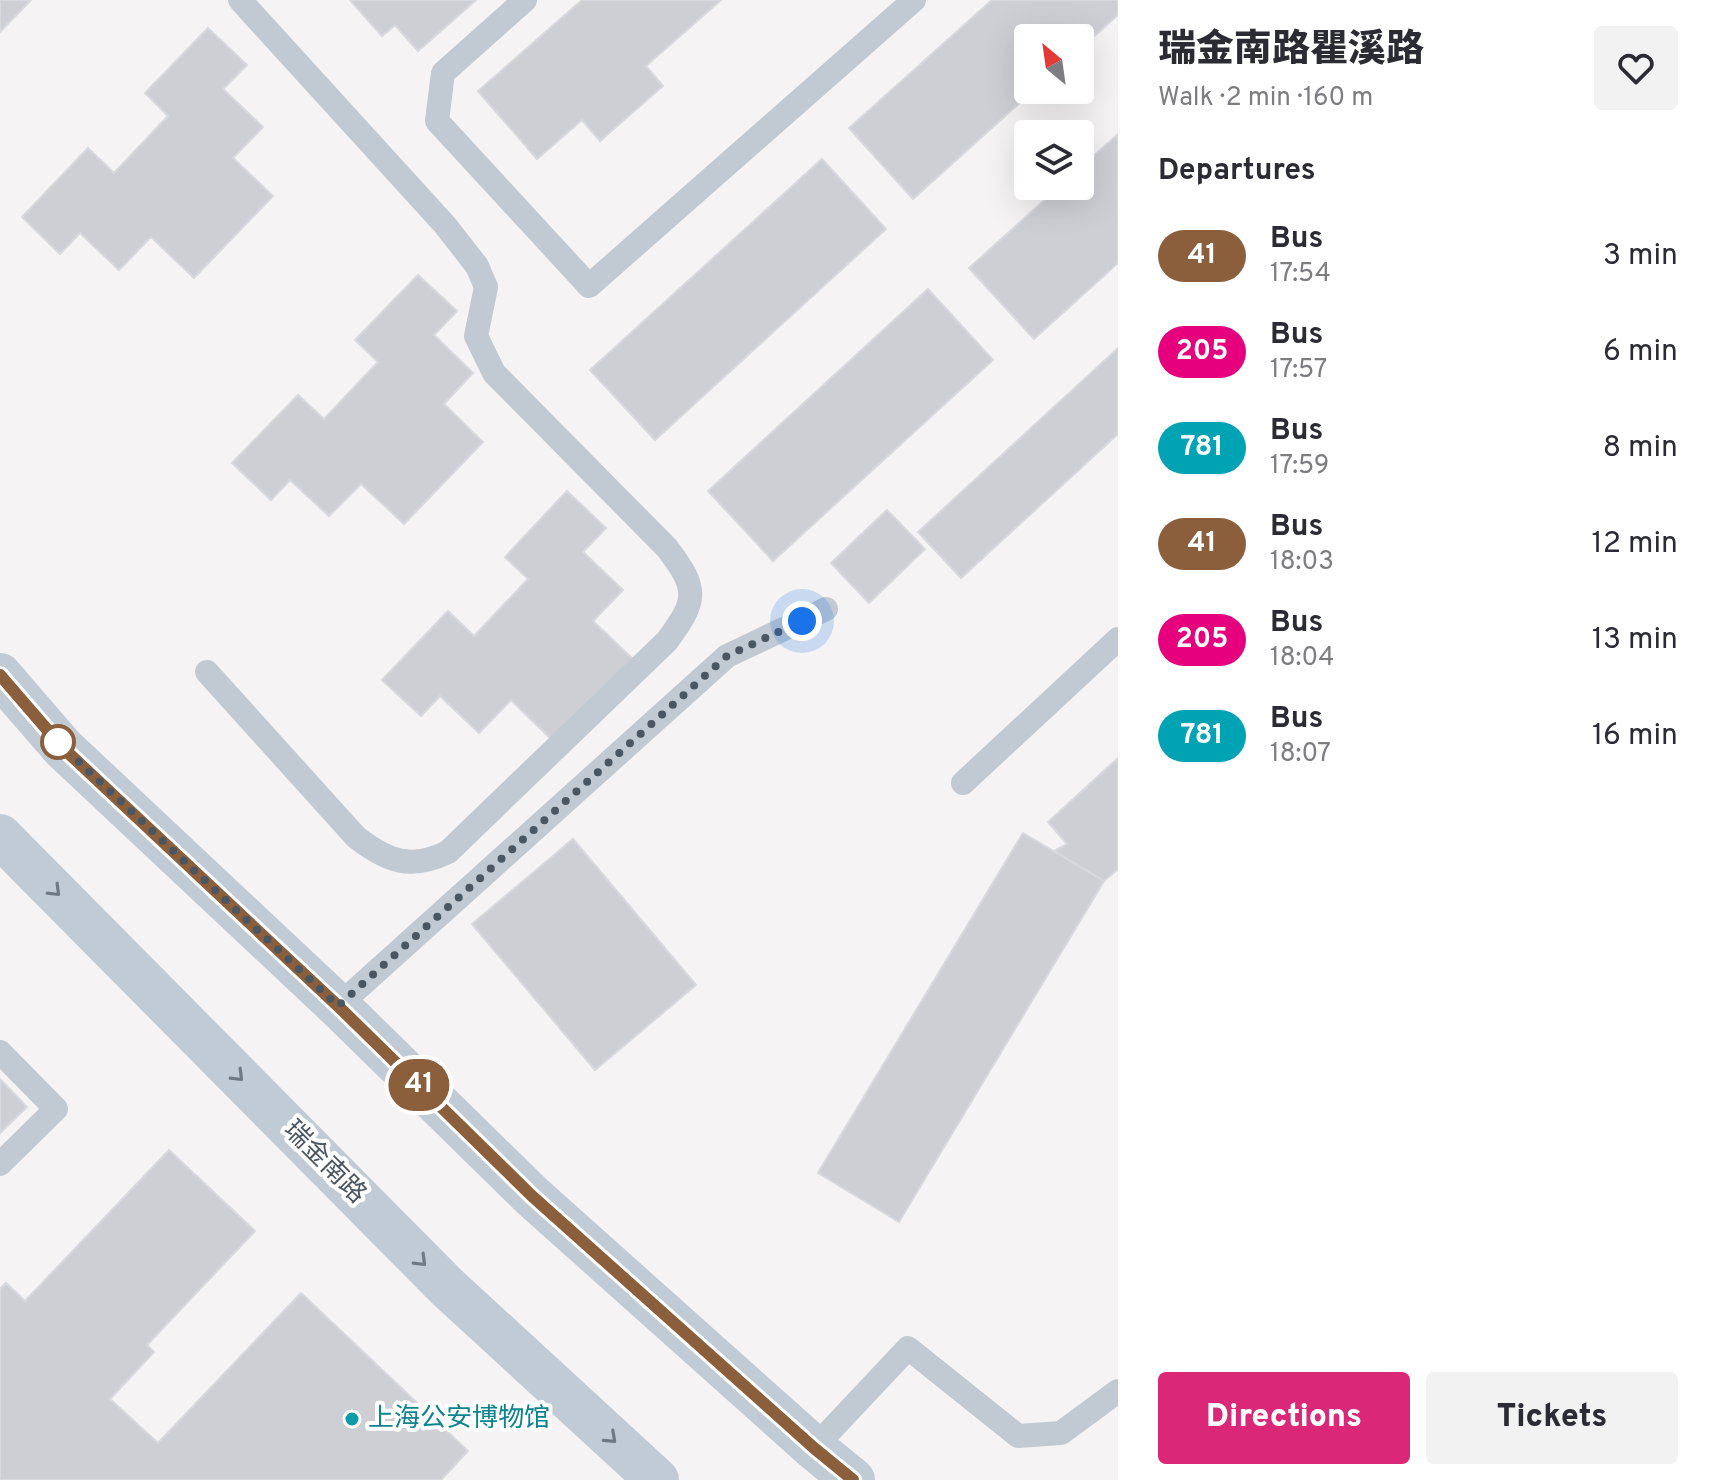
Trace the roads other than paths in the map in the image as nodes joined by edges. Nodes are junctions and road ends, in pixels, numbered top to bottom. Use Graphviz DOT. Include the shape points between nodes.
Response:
graph roads {
  1 [pos="240,0"];
  2 [pos="525,0"];
  3 [pos="914,0"];
  4 [pos="826,609"];
  5 [pos="1118,639"];
  6 [pos="207,672"];
  7 [pos="0,675"];
  8 [pos="963,783"];
  9 [pos="0,836"];
  10 [pos="338,1006"];
  11 [pos="0,1052"];
  12 [pos="0,1164"];
  13 [pos="1118,1391"];
  14 [pos="814,1448"];
  15 [pos="657,1480"];
  16 [pos="853,1480"];
  1 -- 6 [label="lane" via="477,266 486,287 476,336 494,373 667,548 690,590 688,613 667,641 448,852 429,861 402,862 375,852 356,837"];
  2 -- 3 [label="lane" via="443,73 437,121 589,286"];
  4 -- 10 [label="lane" via="727,656"];
  5 -- 8 [label="lane"];
  7 -- 10 [label="main road" via="63,748"];
  9 -- 15 [label="main road, 瑞金南路, one-way" via="446,1286"];
  10 -- 14 [label="main road" via="532,1196"];
  11 -- 12 [label="lane" via="56,1109"];
  13 -- 14 [label="lane" via="1061,1433 1018,1436 908,1348"];
  14 -- 16 [label="main road"];
}
